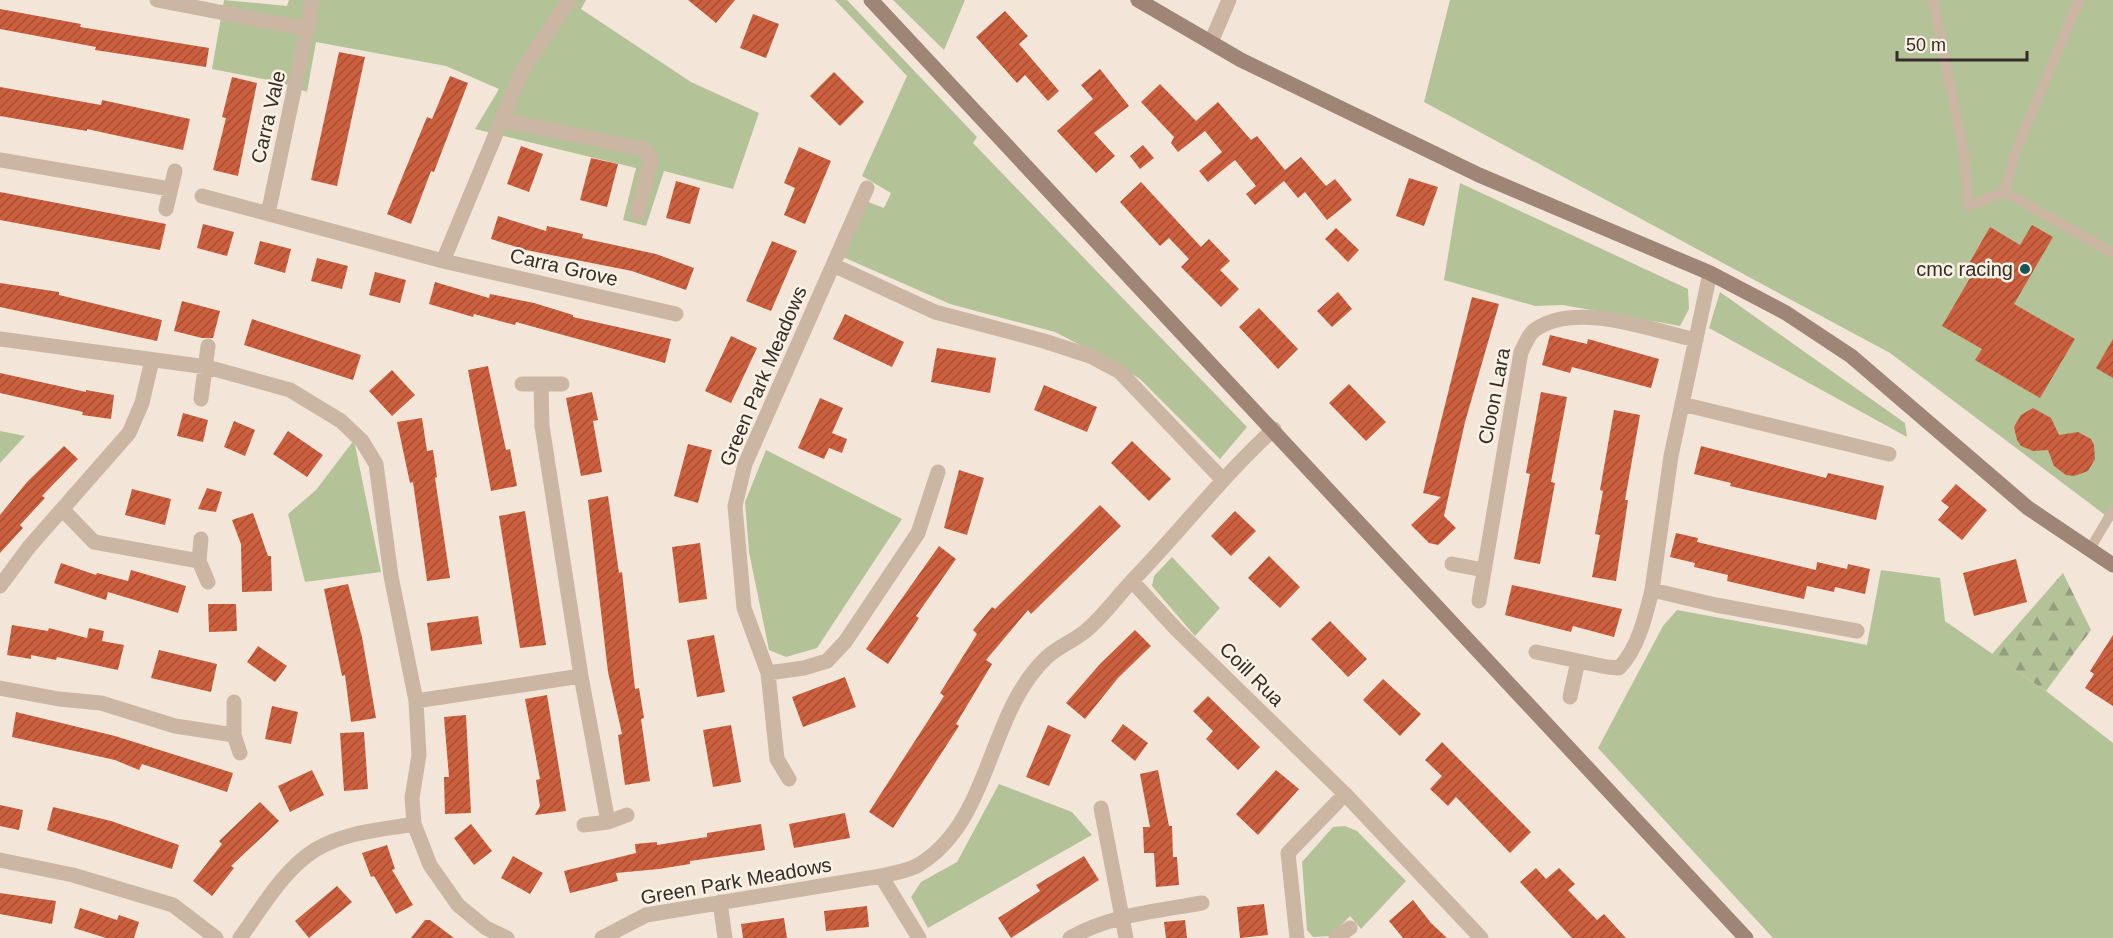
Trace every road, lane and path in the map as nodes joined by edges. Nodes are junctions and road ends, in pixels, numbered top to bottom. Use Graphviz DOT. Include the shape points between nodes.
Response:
graph roads {
  1 [pos="157,0"];
  2 [pos="313,0"];
  3 [pos="569,0"];
  4 [pos="871,0"];
  5 [pos="1137,0"];
  6 [pos="1229,0"];
  7 [pos="1933,0"];
  8 [pos="2079,0"];
  9 [pos="308,29"];
  10 [pos="1211,42"];
  11 [pos="503,120"];
  12 [pos="0,160"];
  13 [pos="175,171"];
  14 [pos="867,188"];
  15 [pos="171,189"];
  16 [pos="2005,192"];
  17 [pos="202,196"];
  18 [pos="166,209"];
  19 [pos="638,213"];
  20 [pos="268,214"];
  21 [pos="2113,253"];
  22 [pos="444,261"];
  23 [pos="833,265"];
  24 [pos="1710,273"];
  25 [pos="676,314"];
  26 [pos="0,339"];
  27 [pos="1696,340"];
  28 [pos="208,346"];
  29 [pos="152,360"];
  30 [pos="207,367"];
  31 [pos="522,384"];
  32 [pos="562,384"];
  33 [pos="541,385"];
  34 [pos="201,399"];
  35 [pos="1682,404"];
  36 [pos="1274,429"];
  37 [pos="1889,454"];
  38 [pos="938,472"];
  39 [pos="1222,479"];
  40 [pos="63,510"];
  41 [pos="2113,510"];
  42 [pos="201,539"];
  43 [pos="2090,549"];
  44 [pos="199,561"];
  45 [pos="1452,564"];
  46 [pos="2113,565"];
  47 [pos="1484,570"];
  48 [pos="1132,581"];
  49 [pos="208,582"];
  50 [pos="0,586"];
  51 [pos="1652,590"];
  52 [pos="1479,601"];
  53 [pos="1857,631"];
  54 [pos="1536,652"];
  55 [pos="1578,661"];
  56 [pos="768,673"];
  57 [pos="581,676"];
  58 [pos="0,688"];
  59 [pos="1570,697"];
  60 [pos="416,701"];
  61 [pos="234,702"];
  62 [pos="234,735"];
  63 [pos="240,753"];
  64 [pos="789,779"];
  65 [pos="1345,794"];
  66 [pos="1101,808"];
  67 [pos="627,815"];
  68 [pos="608,822"];
  69 [pos="414,824"];
  70 [pos="584,825"];
  71 [pos="0,860"];
  72 [pos="881,876"];
  73 [pos="720,902"];
  74 [pos="1203,903"];
  75 [pos="1122,918"];
  76 [pos="1350,928"];
  77 [pos="216,938"];
  78 [pos="240,938"];
  79 [pos="507,938"];
  80 [pos="602,938"];
  81 [pos="725,938"];
  82 [pos="919,938"];
  83 [pos="1070,938"];
  84 [pos="1126,938"];
  85 [pos="1297,938"];
  86 [pos="1336,938"];
  87 [pos="1481,938"];
  88 [pos="1746,938"];
  1 -- 9 [label="street"];
  2 -- 9 [label="street, Carra Vale"];
  3 -- 11 [label="street" via="522,71"];
  4 -- 36 [label="main road"];
  5 -- 10 [label="main road"];
  6 -- 10 [label="street"];
  7 -- 16 [label="lane" via="1965,158 1968,206"];
  8 -- 16 [label="lane" via="2014,156"];
  9 -- 20 [label="street, Carra Vale"];
  10 -- 24 [label="main road" via="1479,175"];
  11 -- 19 [label="street" via="645,150 651,160"];
  11 -- 22 [label="street"];
  12 -- 15 [label="street"];
  13 -- 15 [label="street"];
  14 -- 23 [label="street, Green Park Meadows"];
  15 -- 18 [label="street"];
  16 -- 21 [label="lane"];
  17 -- 20 [label="street"];
  20 -- 22 [label="street"];
  22 -- 25 [label="street, Carra Grove"];
  23 -- 39 [label="street" via="935,312 1044,341 1090,356 1120,372"];
  23 -- 56 [label="street, Green Park Meadows" via="745,464 735,506 744,609"];
  24 -- 27 [label="street"];
  24 -- 43 [label="main road" via="1785,313 1851,356 2028,507"];
  26 -- 29 [label="street"];
  27 -- 35 [label="street"];
  27 -- 47 [label="street, Cloon Lara" via="1587,316 1562,317 1534,330 1521,352"];
  28 -- 30 [label="street"];
  29 -- 30 [label="street"];
  29 -- 40 [label="street" via="142,403 129,433"];
  30 -- 34 [label="street"];
  30 -- 60 [label="street" via="290,390 341,421 362,441 376,465"];
  31 -- 33 [label="street"];
  32 -- 33 [label="street"];
  33 -- 57 [label="street" via="542,426"];
  35 -- 37 [label="street"];
  35 -- 51 [label="street"];
  36 -- 39 [label="street, Green Park Meadows"];
  36 -- 88 [label="main road"];
  38 -- 56 [label="street" via="918,533 845,642 826,661"];
  39 -- 48 [label="street, Green Park Meadows" via="1160,554"];
  40 -- 44 [label="street" via="94,542"];
  40 -- 50 [label="street"];
  41 -- 43 [label="lane"];
  42 -- 44 [label="street"];
  43 -- 46 [label="main road"];
  44 -- 49 [label="street"];
  45 -- 47 [label="street"];
  47 -- 52 [label="street, Cloon Lara"];
  48 -- 65 [label="street, Coill Rua"];
  48 -- 72 [label="street, Green Park Meadows" via="1088,629 1047,657 1026,684 982,779 940,850 918,866"];
  51 -- 53 [label="street"];
  51 -- 55 [label="street" via="1628,659 1619,668"];
  54 -- 55 [label="street"];
  55 -- 59 [label="street"];
  56 -- 64 [label="street, Green Park Meadows" via="777,759"];
  57 -- 60 [label="street"];
  57 -- 68 [label="street"];
  58 -- 62 [label="street" via="101,704 176,726"];
  60 -- 69 [label="street" via="419,755 412,798"];
  61 -- 62 [label="street"];
  62 -- 63 [label="street"];
  65 -- 85 [label="street" via="1288,853"];
  65 -- 87 [label="street, Coill Rua"];
  66 -- 75 [label="street"];
  67 -- 68 [label="street"];
  68 -- 70 [label="street"];
  69 -- 78 [label="street" via="335,840 314,850 289,873"];
  69 -- 79 [label="street" via="430,865 458,905 486,928"];
  71 -- 77 [label="street" via="73,875 173,905"];
  72 -- 73 [label="street, Green Park Meadows"];
  72 -- 82 [label="street"];
  73 -- 80 [label="street, Green Park Meadows" via="646,915"];
  73 -- 81 [label="street"];
  74 -- 75 [label="street"];
  75 -- 83 [label="street"];
  75 -- 84 [label="street"];
  76 -- 86 [label="street"];
}
